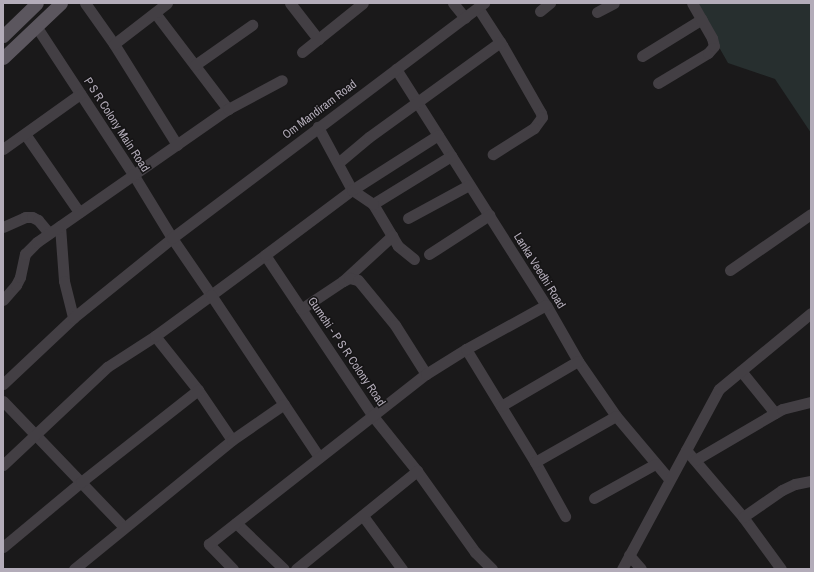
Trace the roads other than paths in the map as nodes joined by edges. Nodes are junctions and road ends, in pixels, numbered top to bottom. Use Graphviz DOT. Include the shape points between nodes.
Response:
graph roads {
  1 [pos="37,3"];
  2 [pos="61,3"];
  3 [pos="85,3"];
  4 [pos="167,3"];
  5 [pos="290,3"];
  6 [pos="363,3"];
  7 [pos="453,3"];
  8 [pos="550,3"];
  9 [pos="614,3"];
  10 [pos="692,3"];
  11 [pos="481,5"];
  12 [pos="540,11"];
  13 [pos="597,12"];
  14 [pos="155,13"];
  15 [pos="465,18"];
  16 [pos="702,19"];
  17 [pos="252,25"];
  18 [pos="36,26"];
  19 [pos="3,36"];
  20 [pos="318,39"];
  21 [pos="500,42"];
  22 [pos="114,44"];
  23 [pos="302,52"];
  24 [pos="642,56"];
  25 [pos="3,58"];
  26 [pos="195,65"];
  27 [pos="396,69"];
  28 [pos="282,80"];
  29 [pos="658,82"];
  30 [pos="80,94"];
  31 [pos="418,103"];
  32 [pos="228,109"];
  33 [pos="318,127"];
  34 [pos="25,134"];
  35 [pos="438,135"];
  36 [pos="177,145"];
  37 [pos="3,149"];
  38 [pos="493,154"];
  39 [pos="451,156"];
  40 [pos="338,163"];
  41 [pos="133,174"];
  42 [pos="469,185"];
  43 [pos="352,190"];
  44 [pos="373,204"];
  45 [pos="79,212"];
  46 [pos="811,214"];
  47 [pos="489,215"];
  48 [pos="408,218"];
  49 [pos="60,226"];
  50 [pos="3,227"];
  51 [pos="49,233"];
  52 [pos="392,236"];
  53 [pos="172,238"];
  54 [pos="429,254"];
  55 [pos="265,255"];
  56 [pos="414,259"];
  57 [pos="730,270"];
  58 [pos="344,281"];
  59 [pos="211,295"];
  60 [pos="3,300"];
  61 [pos="546,305"];
  62 [pos="301,309"];
  63 [pos="811,313"];
  64 [pos="73,318"];
  65 [pos="155,336"];
  66 [pos="466,349"];
  67 [pos="578,361"];
  68 [pos="740,371"];
  69 [pos="426,374"];
  70 [pos="3,384"];
  71 [pos="198,390"];
  72 [pos="3,401"];
  73 [pos="811,402"];
  74 [pos="284,404"];
  75 [pos="501,406"];
  76 [pos="775,413"];
  77 [pos="372,415"];
  78 [pos="616,416"];
  79 [pos="36,434"];
  80 [pos="232,440"];
  81 [pos="686,450"];
  82 [pos="319,457"];
  83 [pos="695,460"];
  84 [pos="535,462"];
  85 [pos="655,464"];
  86 [pos="3,465"];
  87 [pos="417,471"];
  88 [pos="669,478"];
  89 [pos="811,481"];
  90 [pos="81,482"];
  91 [pos="594,498"];
  92 [pos="363,516"];
  93 [pos="565,516"];
  94 [pos="743,517"];
  95 [pos="236,522"];
  96 [pos="124,527"];
  97 [pos="3,547"];
  98 [pos="629,555"];
  99 [pos="74,569"];
  100 [pos="232,569"];
  101 [pos="284,569"];
  102 [pos="296,569"];
  103 [pos="402,569"];
  104 [pos="492,569"];
  105 [pos="622,569"];
  106 [pos="641,569"];
  107 [pos="781,569"];
  1 -- 19 [label="main road"];
  2 -- 18 [label="main road"];
  3 -- 22 [label="street"];
  4 -- 14 [label="street"];
  5 -- 20 [label="street"];
  6 -- 20 [label="street"];
  7 -- 15 [label="street"];
  8 -- 12 [label="street"];
  9 -- 13 [label="street"];
  10 -- 16 [label="street"];
  11 -- 15 [label="street, Om Mandiram Road"];
  11 -- 21 [label="street"];
  14 -- 22 [label="street"];
  14 -- 26 [label="street"];
  15 -- 27 [label="street, Om Mandiram Road"];
  16 -- 24 [label="street"];
  16 -- 29 [label="street" via="714,42 712,50"];
  17 -- 26 [label="street"];
  18 -- 25 [label="main road"];
  18 -- 30 [label="street, P S R Colony Main Road"];
  20 -- 23 [label="street"];
  21 -- 31 [label="street"];
  21 -- 38 [label="street" via="542,117 534,128"];
  22 -- 36 [label="street"];
  26 -- 32 [label="street"];
  27 -- 31 [label="street, Lanka Veedhi Road"];
  27 -- 33 [label="street, Om Mandiram Road"];
  28 -- 32 [label="street"];
  30 -- 34 [label="street"];
  30 -- 41 [label="street, P S R Colony Main Road"];
  31 -- 35 [label="street, Lanka Veedhi Road"];
  31 -- 40 [label="street" via="370,136"];
  32 -- 36 [label="street"];
  33 -- 40 [label="street"];
  33 -- 53 [label="street, Om Mandiram Road"];
  34 -- 37 [label="street"];
  34 -- 45 [label="street"];
  35 -- 39 [label="street, Lanka Veedhi Road"];
  35 -- 43 [label="street"];
  36 -- 41 [label="street"];
  39 -- 42 [label="street, Lanka Veedhi Road"];
  39 -- 44 [label="street"];
  40 -- 43 [label="street"];
  41 -- 45 [label="street"];
  41 -- 53 [label="street, P S R Colony Main Road"];
  42 -- 47 [label="street, Lanka Veedhi Road"];
  42 -- 48 [label="street"];
  43 -- 44 [label="street"];
  43 -- 55 [label="street"];
  44 -- 52 [label="street"];
  45 -- 49 [label="street"];
  46 -- 57 [label="street"];
  47 -- 54 [label="street"];
  47 -- 61 [label="street, Lanka Veedhi Road"];
  49 -- 51 [label="street"];
  49 -- 64 [label="street" via="64,282"];
  50 -- 51 [label="street" via="25,217 32,217"];
  51 -- 60 [label="street" via="25,254 18,281"];
  52 -- 56 [label="street" via="398,246"];
  52 -- 58 [label="street"];
  53 -- 59 [label="street"];
  53 -- 64 [label="street, Om Mandiram Road"];
  55 -- 59 [label="street"];
  55 -- 62 [label="street, Gumchi - P S R Colony Road"];
  58 -- 62 [label="street"];
  58 -- 69 [label="street" via="354,278 361,283 395,325"];
  59 -- 65 [label="street"];
  59 -- 74 [label="street"];
  61 -- 66 [label="street"];
  61 -- 67 [label="street, Lanka Veedhi Road"];
  62 -- 77 [label="street, Gumchi - P S R Colony Road"];
  63 -- 68 [label="street"];
  64 -- 70 [label="street, Om Mandiram Road"];
  65 -- 71 [label="street"];
  65 -- 79 [label="street" via="107,367"];
  66 -- 69 [label="street"];
  66 -- 75 [label="street"];
  67 -- 75 [label="street"];
  67 -- 78 [label="street, Lanka Veedhi Road"];
  68 -- 76 [label="street"];
  68 -- 81 [label="street" via="719,389"];
  69 -- 77 [label="street"];
  71 -- 80 [label="street"];
  71 -- 90 [label="street"];
  72 -- 79 [label="street"];
  73 -- 76 [label="street"];
  74 -- 80 [label="street"];
  74 -- 82 [label="street"];
  75 -- 84 [label="street"];
  76 -- 83 [label="street"];
  77 -- 82 [label="street"];
  77 -- 87 [label="street, Gumchi - P S R Colony Road"];
  78 -- 84 [label="street"];
  78 -- 85 [label="street, Lanka Veedhi Road"];
  79 -- 86 [label="street"];
  79 -- 90 [label="street"];
  80 -- 96 [label="street"];
  81 -- 83 [label="street"];
  81 -- 88 [label="street"];
  82 -- 95 [label="street"];
  83 -- 94 [label="street"];
  84 -- 93 [label="street"];
  85 -- 88 [label="street, Lanka Veedhi Road"];
  85 -- 91 [label="street"];
  87 -- 92 [label="street"];
  87 -- 104 [label="street, Gumchi - P S R Colony Road" via="475,552"];
  88 -- 98 [label="street"];
  89 -- 94 [label="street" via="782,490"];
  90 -- 96 [label="street"];
  90 -- 97 [label="street"];
  92 -- 102 [label="street"];
  92 -- 103 [label="street"];
  94 -- 107 [label="street"];
  95 -- 100 [label="street" via="209,544"];
  95 -- 101 [label="street"];
  96 -- 99 [label="street"];
  98 -- 105 [label="street"];
  98 -- 106 [label="street"];
}
